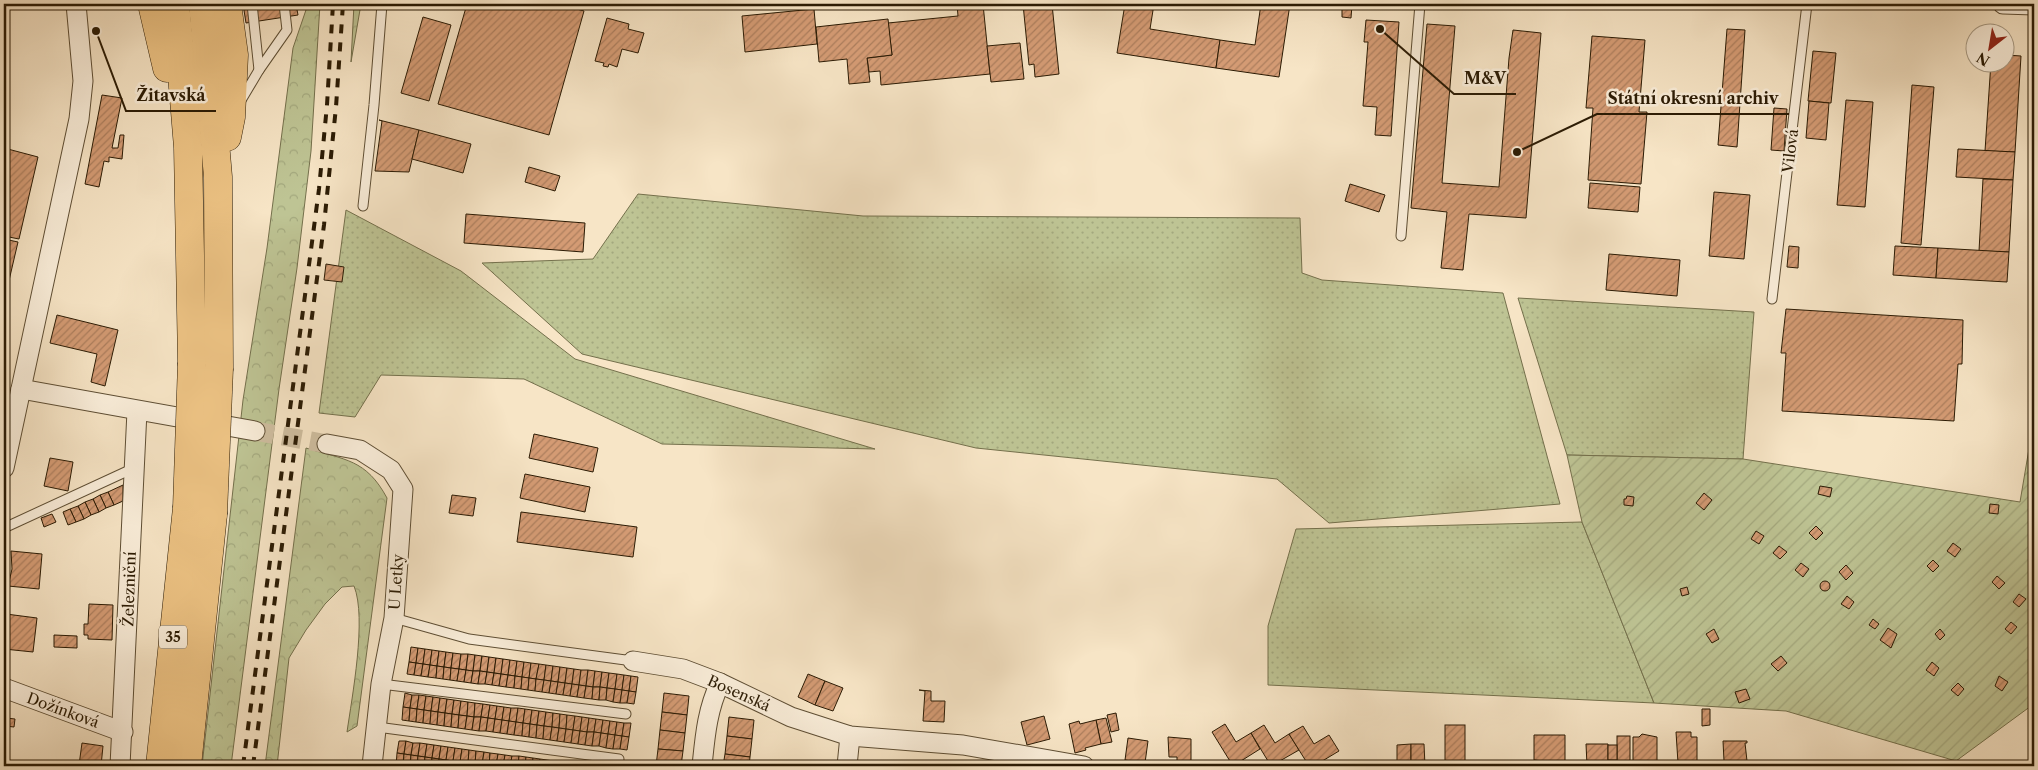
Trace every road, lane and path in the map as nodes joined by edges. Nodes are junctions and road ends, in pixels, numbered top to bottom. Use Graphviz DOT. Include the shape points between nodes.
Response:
graph roads {
  1 [pos="76,4"];
  2 [pos="152,4"];
  3 [pos="174,4"];
  4 [pos="203,4"];
  5 [pos="227,4"];
  6 [pos="252,4"];
  7 [pos="284,4"];
  8 [pos="382,4"];
  9 [pos="1420,4"];
  10 [pos="1807,4"];
  11 [pos="2003,4"];
  12 [pos="2034,5"];
  13 [pos="259,70"];
  14 [pos="231,117"];
  15 [pos="188,148"];
  16 [pos="218,177"];
  17 [pos="363,206"];
  18 [pos="1401,236"];
  19 [pos="1772,299"];
  20 [pos="21,389"];
  21 [pos="137,411"];
  22 [pos="255,431"];
  23 [pos="327,444"];
  24 [pos="4,468"];
  25 [pos="134,468"];
  26 [pos="4,528"];
  27 [pos="394,618"];
  28 [pos="633,661"];
  29 [pos="381,684"];
  30 [pos="720,684"];
  31 [pos="4,688"];
  32 [pos="626,714"];
  33 [pos="377,727"];
  34 [pos="123,732"];
  35 [pos="850,736"];
  36 [pos="618,759"];
  37 [pos="120,766"];
  38 [pos="160,766"];
  39 [pos="187,766"];
  40 [pos="372,766"];
  41 [pos="702,766"];
  42 [pos="847,766"];
  43 [pos="1084,766"];
  1 -- 20 [label="street" via="84,81 79,119"];
  2 -- 15 [label="highway"];
  3 -- 15 [label="highway, 35"];
  4 -- 16 [label="highway, 35"];
  5 -- 14 [label="highway" via="234,54"];
  6 -- 13 [label="lane"];
  7 -- 13 [label="lane" via="287,30"];
  8 -- 17 [label="lane"];
  9 -- 18 [label="lane"];
  10 -- 19 [label="lane, Vilová"];
  11 -- 12 [label="street"];
  13 -- 14 [label="lane"];
  14 -- 16 [label="highway"];
  15 -- 38 [label="highway, 35, bridge" via="192,363 186,508"];
  16 -- 39 [label="highway, 35, bridge" via="219,368 213,514"];
  20 -- 21 [label="street"];
  20 -- 24 [label="street"];
  21 -- 22 [label="street"];
  21 -- 25 [label="street, Železniční"];
  23 -- 27 [label="street, U Letky" via="360,450 391,470 402,489"];
  25 -- 26 [label="lane"];
  25 -- 34 [label="street, Železniční"];
  27 -- 28 [label="lane, Bosenská" via="469,638"];
  27 -- 29 [label="street, U Letky"];
  28 -- 30 [label="street, Bosenská" via="683,669"];
  29 -- 32 [label="lane"];
  29 -- 33 [label="street, U Letky"];
  30 -- 35 [label="street, Bosenská" via="791,717"];
  30 -- 41 [label="street" via="712,700"];
  31 -- 34 [label="street, Dožínková"];
  33 -- 36 [label="lane"];
  33 -- 40 [label="street, U Letky"];
  34 -- 37 [label="street, Železniční"];
  35 -- 42 [label="street"];
  35 -- 43 [label="street, Bosenská" via="963,744"];
}
